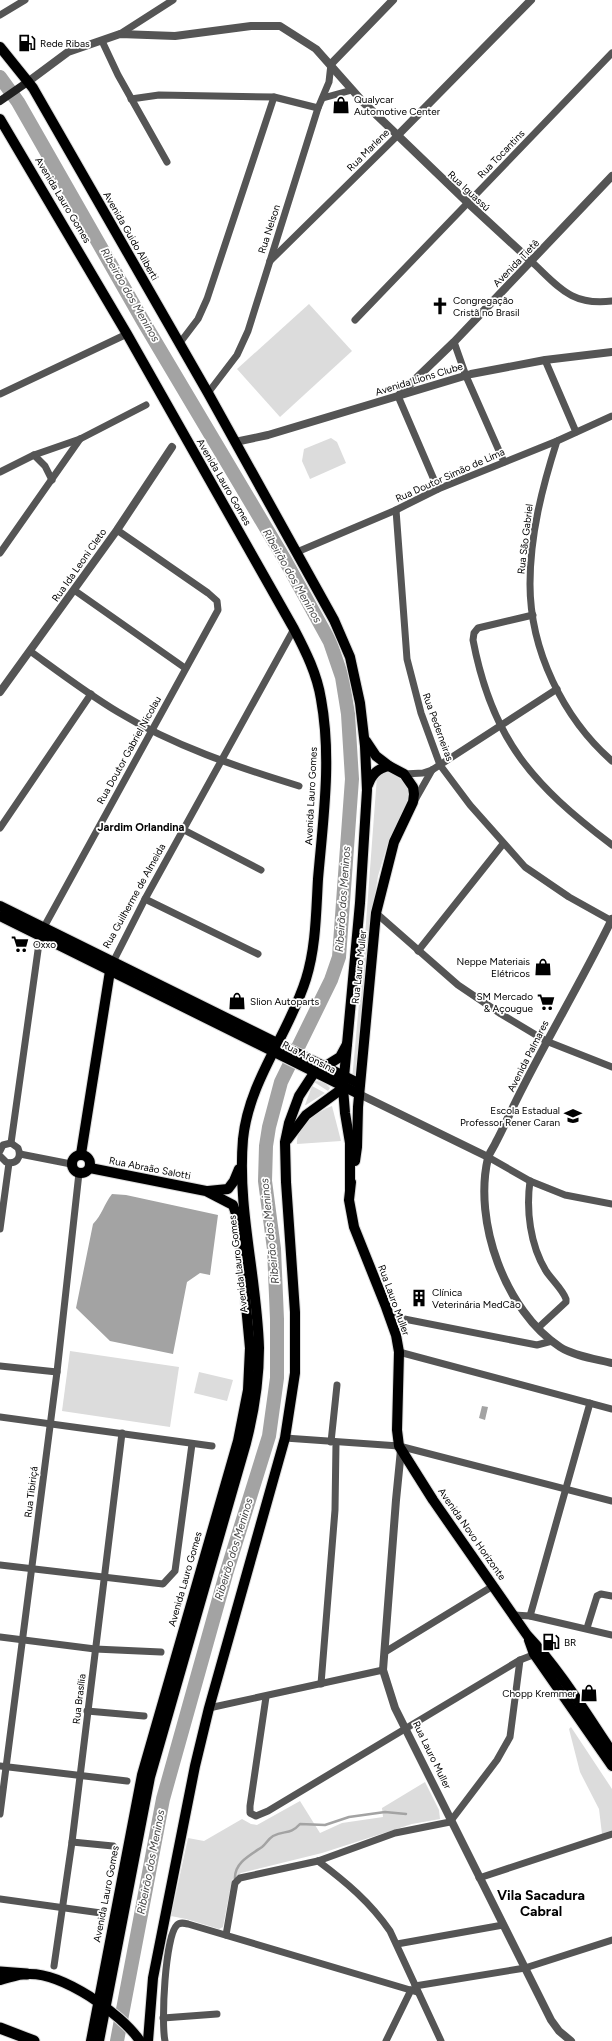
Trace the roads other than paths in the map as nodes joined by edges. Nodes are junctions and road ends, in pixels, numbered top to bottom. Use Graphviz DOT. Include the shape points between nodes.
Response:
graph roads {
  1 [pos="25,0"];
  2 [pos="173,0"];
  3 [pos="393,0"];
  4 [pos="531,0"];
  5 [pos="0,15"];
  6 [pos="120,34"];
  7 [pos="102,41"];
  8 [pos="0,47"];
  9 [pos="612,53"];
  10 [pos="331,64"];
  11 [pos="25,84"];
  12 [pos="352,90"];
  13 [pos="274,97"];
  14 [pos="323,98"];
  15 [pos="132,99"];
  16 [pos="0,101"];
  17 [pos="318,108"];
  18 [pos="0,119"];
  19 [pos="397,136"];
  20 [pos="167,162"];
  21 [pos="612,176"];
  22 [pos="468,203"];
  23 [pos="269,262"];
  24 [pos="532,262"];
  25 [pos="612,300"];
  26 [pos="355,320"];
  27 [pos="127,334"];
  28 [pos="454,342"];
  29 [pos="179,344"];
  30 [pos="612,352"];
  31 [pos="545,360"];
  32 [pos="466,376"];
  33 [pos="208,393"];
  34 [pos="0,394"];
  35 [pos="398,396"];
  36 [pos="146,405"];
  37 [pos="612,416"];
  38 [pos="576,432"];
  39 [pos="80,439"];
  40 [pos="557,441"];
  41 [pos="234,442"];
  42 [pos="172,447"];
  43 [pos="34,456"];
  44 [pos="504,462"];
  45 [pos="0,472"];
  46 [pos="52,480"];
  47 [pos="438,489"];
  48 [pos="396,510"];
  49 [pos="117,530"];
  50 [pos="296,552"];
  51 [pos="0,553"];
  52 [pos="74,590"];
  53 [pos="533,615"];
  54 [pos="294,629"];
  55 [pos="30,651"];
  56 [pos="185,668"];
  57 [pos="557,689"];
  58 [pos="0,692"];
  59 [pos="91,694"];
  60 [pos="499,726"];
  61 [pos="152,730"];
  62 [pos="365,739"];
  63 [pos="222,761"];
  64 [pos="612,761"];
  65 [pos="389,766"];
  66 [pos="440,766"];
  67 [pos="432,770"];
  68 [pos="404,774"];
  69 [pos="299,786"];
  70 [pos="367,790"];
  71 [pos="413,802"];
  72 [pos="0,828"];
  73 [pos="184,830"];
  74 [pos="503,844"];
  75 [pos="612,845"];
  76 [pos="260,870"];
  77 [pos="145,899"];
  78 [pos="0,906"];
  79 [pos="376,913"];
  80 [pos="0,916"];
  81 [pos="612,920"];
  82 [pos="42,932"];
  83 [pos="418,951"];
  84 [pos="258,954"];
  85 [pos="111,966"];
  86 [pos="349,1041"];
  87 [pos="546,1041"];
  88 [pos="279,1050"];
  89 [pos="305,1063"];
  90 [pos="324,1067"];
  91 [pos="612,1067"];
  92 [pos="314,1073"];
  93 [pos="344,1083"];
  94 [pos="359,1089"];
  95 [pos="285,1142"];
  96 [pos="11,1143"];
  97 [pos="0,1150"];
  98 [pos="20,1154"];
  99 [pos="81,1154"];
  100 [pos="0,1156"];
  101 [pos="488,1157"];
  102 [pos="242,1161"];
  103 [pos="9,1163"];
  104 [pos="71,1164"];
  105 [pos="90,1168"];
  106 [pos="79,1173"];
  107 [pos="530,1180"];
  108 [pos="350,1189"];
  109 [pos="206,1191"];
  110 [pos="612,1204"];
  111 [pos="0,1229"];
  112 [pos="389,1316"];
  113 [pos="539,1327"];
  114 [pos="552,1341"];
  115 [pos="399,1352"];
  116 [pos="612,1363"];
  117 [pos="0,1366"];
  118 [pos="57,1372"];
  119 [pos="337,1385"];
  120 [pos="590,1403"];
  121 [pos="612,1409"];
  122 [pos="0,1417"];
  123 [pos="50,1423"];
  124 [pos="122,1433"];
  125 [pos="285,1438"];
  126 [pos="334,1443"];
  127 [pos="192,1444"];
  128 [pos="212,1446"];
  129 [pos="400,1448"];
  130 [pos="566,1489"];
  131 [pos="612,1500"];
  132 [pos="0,1565"];
  133 [pos="31,1568"];
  134 [pos="103,1578"];
  135 [pos="493,1586"];
  136 [pos="612,1596"];
  137 [pos="514,1615"];
  138 [pos="530,1616"];
  139 [pos="587,1628"];
  140 [pos="612,1635"];
  141 [pos="0,1637"];
  142 [pos="23,1640"];
  143 [pos="95,1649"];
  144 [pos="161,1652"];
  145 [pos="385,1652"];
  146 [pos="538,1653"];
  147 [pos="520,1660"];
  148 [pos="383,1670"];
  149 [pos="321,1684"];
  150 [pos="266,1697"];
  151 [pos="209,1708"];
  152 [pos="87,1711"];
  153 [pos="144,1716"];
  154 [pos="406,1728"];
  155 [pos="612,1752"];
  156 [pos="3,1766"];
  157 [pos="612,1766"];
  158 [pos="79,1775"];
  159 [pos="127,1781"];
  160 [pos="0,1814"];
  161 [pos="450,1822"];
  162 [pos="612,1834"];
  163 [pos="72,1842"];
  164 [pos="113,1846"];
  165 [pos="318,1861"];
  166 [pos="479,1878"];
  167 [pos="0,1898"];
  168 [pos="63,1907"];
  169 [pos="101,1913"];
  170 [pos="502,1925"];
  171 [pos="226,1935"];
  172 [pos="612,1940"];
  173 [pos="397,1944"];
  174 [pos="54,1966"];
  175 [pos="525,1968"];
  176 [pos="0,1972"];
  177 [pos="27,1974"];
  178 [pos="0,1980"];
  179 [pos="414,1989"];
  180 [pos="101,2004"];
  181 [pos="151,2014"];
  182 [pos="217,2014"];
  183 [pos="163,2018"];
  184 [pos="0,2028"];
  185 [pos="132,2031"];
  186 [pos="34,2041"];
  187 [pos="90,2041"];
  188 [pos="99,2041"];
  189 [pos="140,2041"];
  190 [pos="148,2041"];
  191 [pos="165,2041"];
  192 [pos="386,2041"];
  193 [pos="440,2041"];
  194 [pos="571,2041"];
  1 -- 5 [label="street"];
  2 -- 6 [label="street"];
  3 -- 10 [label="street"];
  4 -- 19 [label="street, Rua Marlene"];
  6 -- 7 [label="street"];
  6 -- 10 [label="street, Rua Iguassú" via="175,36 251,26 280,26 308,42"];
  7 -- 11 [label="street" via="68,52"];
  7 -- 15 [label="street"];
  8 -- 11 [label="main road, Avenida Guido Aliberti"];
  9 -- 22 [label="street, Rua Tocantins"];
  10 -- 12 [label="street, Rua Iguassú"];
  10 -- 14 [label="street, Rua Nelson" via="329,82"];
  11 -- 16 [label="main road"];
  11 -- 29 [label="main road, Avenida Guido Aliberti"];
  12 -- 14 [label="street"];
  12 -- 19 [label="street, Rua Iguassú"];
  13 -- 15 [label="street" via="159,95"];
  13 -- 17 [label="street"];
  13 -- 29 [label="street" via="207,299 198,319"];
  14 -- 17 [label="street, Rua Nelson"];
  15 -- 20 [label="street"];
  17 -- 23 [label="street, Rua Nelson"];
  18 -- 27 [label="main road, Avenida Lauro Gomes"];
  19 -- 22 [label="street, Rua Iguassú"];
  19 -- 23 [label="street, Rua Marlene"];
  21 -- 24 [label="street, Avenida Tietê"];
  22 -- 24 [label="street, Rua Iguassú"];
  22 -- 26 [label="street, Rua Tocantins"];
  23 -- 33 [label="street, Rua Nelson" via="242,345"];
  24 -- 25 [label="street, Rua Iguassú" via="572,296 591,302"];
  24 -- 28 [label="street, Avenida Tietê"];
  27 -- 34 [label="street"];
  27 -- 54 [label="main road, Avenida Lauro Gomes"];
  28 -- 32 [label="street"];
  28 -- 35 [label="street, Avenida Tietê"];
  29 -- 33 [label="main road, Avenida Guido Aliberti"];
  30 -- 31 [label="street, Avenida Lions Clube"];
  31 -- 32 [label="street, Avenida Lions Clube"];
  31 -- 38 [label="street"];
  32 -- 35 [label="street, Avenida Lions Clube"];
  32 -- 44 [label="street"];
  33 -- 41 [label="main road, Avenida Guido Aliberti"];
  35 -- 41 [label="street, Avenida Lions Clube" via="268,435"];
  35 -- 47 [label="street"];
  36 -- 39 [label="street"];
  37 -- 38 [label="street, Rua Doutor Simão de Lima"];
  38 -- 40 [label="street, Rua Doutor Simão de Lima"];
  39 -- 43 [label="street"];
  39 -- 46 [label="street"];
  40 -- 44 [label="street, Rua Doutor Simão de Lima"];
  40 -- 53 [label="street, Rua São Gabriel" via="544,482 532,555 530,585"];
  41 -- 50 [label="main road"];
  42 -- 49 [label="street, Rua Ida Leoni Cleto"];
  43 -- 45 [label="street"];
  43 -- 46 [label="street" via="45,466"];
  44 -- 47 [label="street, Rua Doutor Simão de Lima"];
  46 -- 51 [label="street"];
  47 -- 48 [label="street, Rua Doutor Simão de Lima"];
  48 -- 50 [label="street, Rua Doutor Simão de Lima"];
  48 -- 66 [label="street, Rua Pederneiras" via="407,659 421,713"];
  49 -- 52 [label="street, Rua Ida Leoni Cleto"];
  49 -- 56 [label="street, Rua Doutor Gabriel Nicolau" via="216,601 218,610 215,617"];
  50 -- 62 [label="main road" via="334,620 350,657"];
  52 -- 55 [label="street, Rua Ida Leoni Cleto"];
  52 -- 56 [label="street"];
  53 -- 57 [label="street, Rua São Gabriel"];
  53 -- 60 [label="street" via="478,628 474,633 477,664"];
  54 -- 63 [label="street, Rua Guilherme de Almeida"];
  54 -- 88 [label="main road, Avenida Lauro Gomes" via="313,670 321,698 326,729 326,777 314,945 306,978"];
  55 -- 58 [label="street, Rua Ida Leoni Cleto"];
  55 -- 59 [label="street"];
  56 -- 61 [label="street, Rua Doutor Gabriel Nicolau"];
  57 -- 60 [label="street"];
  57 -- 64 [label="street, Rua São Gabriel" via="589,739"];
  59 -- 61 [label="street" via="118,713"];
  59 -- 72 [label="street"];
  60 -- 66 [label="street"];
  60 -- 75 [label="street" via="514,752 533,775 561,804"];
  61 -- 63 [label="street"];
  61 -- 82 [label="street, Rua Doutor Gabriel Nicolau"];
  62 -- 65 [label="main road" via="376,756"];
  62 -- 70 [label="main road, Rua Lauro Muller"];
  63 -- 69 [label="street"];
  63 -- 73 [label="street, Rua Guilherme de Almeida"];
  65 -- 68 [label="main road"];
  65 -- 70 [label="main road" via="373,774"];
  66 -- 67 [label="street"];
  66 -- 74 [label="street, Rua Pederneiras"];
  67 -- 68 [label="street"];
  67 -- 71 [label="street"];
  68 -- 71 [label="main road" via="414,787"];
  70 -- 86 [label="main road, Rua Lauro Muller"];
  71 -- 79 [label="main road, Rua Lauro Muller" via="394,842"];
  73 -- 76 [label="street"];
  73 -- 77 [label="street, Rua Guilherme de Almeida"];
  74 -- 81 [label="street, Rua Pederneiras" via="525,867 539,877"];
  74 -- 83 [label="street"];
  77 -- 84 [label="street"];
  77 -- 85 [label="street, Rua Guilherme de Almeida"];
  78 -- 82 [label="main road, Rua Afonsina"];
  79 -- 83 [label="street"];
  79 -- 94 [label="main road, Rua Lauro Muller"];
  80 -- 82 [label="main road, Rua Afonsina"];
  81 -- 87 [label="street, Avenida Palmares"];
  82 -- 85 [label="main road, Rua Afonsina"];
  82 -- 96 [label="street, Rua Doutor Gabriel Nicolau"];
  83 -- 87 [label="street" via="465,990"];
  85 -- 88 [label="main road, Rua Afonsina"];
  85 -- 99 [label="main road, Rua Guilherme de Almeida"];
  86 -- 90 [label="main road" via="340,1057"];
  86 -- 93 [label="main road, Rua Lauro Muller"];
  87 -- 91 [label="street"];
  87 -- 101 [label="street, Avenida Palmares"];
  88 -- 89 [label="main road, Rua Afonsina"];
  88 -- 102 [label="main road, Avenida Lauro Gomes" via="249,1110"];
  89 -- 90 [label="main road, Rua Afonsina"];
  89 -- 92 [label="main road, Rua Afonsina"];
  90 -- 93 [label="main road, Rua Afonsina"];
  92 -- 93 [label="main road, Rua Afonsina"];
  92 -- 95 [label="main road" via="297,1101"];
  93 -- 94 [label="main road, Rua Afonsina"];
  93 -- 95 [label="main road" via="306,1114"];
  93 -- 108 [label="main road, Rua Lauro Muller" via="350,1143"];
  94 -- 101 [label="street, Rua Afonsina"];
  94 -- 108 [label="main road, Rua Lauro Muller" via="357,1147"];
  95 -- 125 [label="main road" via="295,1312 295,1373"];
  96 -- 97 [label="street" via="4,1145"];
  96 -- 98 [label="street" via="18,1148"];
  98 -- 103 [label="street" via="18,1160"];
  98 -- 104 [label="street"];
  99 -- 104 [label="main road" via="75,1156"];
  99 -- 105 [label="main road" via="89,1158"];
  100 -- 103 [label="street" via="3,1161"];
  101 -- 107 [label="street, Rua Afonsina"];
  101 -- 113 [label="street, Avenida Palmares" via="485,1184 486,1216 492,1247 513,1295"];
  102 -- 109 [label="main road, Avenida Lauro Gomes" via="230,1187 226,1190"];
  102 -- 180 [label="main road, Avenida Lauro Gomes" via="243,1208 258,1338 258,1377 254,1407 244,1450 150,1777"];
  103 -- 111 [label="street"];
  104 -- 106 [label="main road"];
  105 -- 106 [label="main road" via="84,1173"];
  105 -- 109 [label="main road, Rua Abraão Salotti"];
  106 -- 118 [label="street, Rua Tibiriçá"];
  107 -- 110 [label="street, Rua Afonsina" via="565,1195"];
  107 -- 113 [label="street" via="527,1201 532,1234 545,1270 566,1299 566,1302"];
  108 -- 112 [label="main road, Rua Lauro Muller" via="348,1200 354,1227"];
  109 -- 180 [label="main road, Avenida Lauro Gomes" via="233,1205 238,1220 250,1336 247,1397 236,1448 142,1775"];
  112 -- 114 [label="street" via="537,1345"];
  112 -- 115 [label="main road, Rua Lauro Muller"];
  113 -- 114 [label="street, Avenida Palmares"];
  114 -- 116 [label="street, Avenida Palmares" via="574,1353"];
  115 -- 120 [label="street"];
  115 -- 129 [label="main road, Rua Lauro Muller" via="397,1430"];
  117 -- 118 [label="street"];
  118 -- 123 [label="street, Rua Tibiriçá"];
  119 -- 126 [label="street"];
  120 -- 121 [label="street"];
  120 -- 130 [label="street"];
  122 -- 123 [label="street"];
  123 -- 124 [label="street"];
  123 -- 133 [label="street, Rua Tibiriçá"];
  124 -- 127 [label="street"];
  124 -- 134 [label="street, Rua Brasília"];
  125 -- 126 [label="street"];
  125 -- 151 [label="main road"];
  126 -- 129 [label="street"];
  126 -- 149 [label="street" via="335,1510"];
  127 -- 128 [label="street"];
  127 -- 134 [label="street" via="175,1571 163,1584"];
  129 -- 130 [label="street"];
  129 -- 135 [label="main road, Avenida Novo Horizonte"];
  129 -- 145 [label="street, Rua Lauro Muller"];
  130 -- 131 [label="street"];
  130 -- 138 [label="street"];
  132 -- 133 [label="street"];
  133 -- 134 [label="street"];
  133 -- 142 [label="street, Rua Tibiriçá"];
  134 -- 143 [label="street, Rua Brasília"];
  135 -- 137 [label="main road, Avenida Novo Horizonte"];
  135 -- 145 [label="street"];
  136 -- 139 [label="street" via="597,1596"];
  137 -- 138 [label="street"];
  137 -- 146 [label="main road, Avenida Novo Horizonte"];
  138 -- 139 [label="street"];
  139 -- 140 [label="street"];
  141 -- 142 [label="street"];
  142 -- 143 [label="street"];
  142 -- 156 [label="street, Rua Tibiriçá"];
  143 -- 144 [label="street"];
  143 -- 152 [label="street, Rua Brasília"];
  145 -- 148 [label="street, Rua Lauro Muller"];
  146 -- 147 [label="street"];
  146 -- 155 [label="main road, Avenida Novo Horizonte"];
  146 -- 157 [label="main road, Avenida Novo Horizonte"];
  147 -- 154 [label="street"];
  147 -- 161 [label="street" via="510,1737 497,1760"];
  148 -- 149 [label="street"];
  148 -- 154 [label="street, Rua Lauro Muller" via="395,1708"];
  149 -- 150 [label="street"];
  150 -- 151 [label="street"];
  150 -- 154 [label="street" via="250,1811 258,1816"];
  151 -- 181 [label="main road" via="163,1923 153,1978"];
  152 -- 153 [label="street"];
  152 -- 158 [label="street, Rua Brasília"];
  154 -- 161 [label="street, Rua Lauro Muller"];
  156 -- 158 [label="street"];
  156 -- 160 [label="street, Rua Tibiriçá"];
  158 -- 159 [label="street"];
  158 -- 163 [label="street, Rua Brasília"];
  161 -- 165 [label="street" via="395,1833"];
  161 -- 166 [label="street, Rua Lauro Muller"];
  162 -- 166 [label="street"];
  163 -- 164 [label="street"];
  163 -- 168 [label="street, Rua Brasília"];
  165 -- 171 [label="street" via="236,1881"];
  165 -- 173 [label="street" via="362,1896 379,1915"];
  166 -- 170 [label="street, Rua Lauro Muller"];
  167 -- 168 [label="street"];
  168 -- 169 [label="street"];
  168 -- 174 [label="street, Rua Brasília"];
  170 -- 173 [label="street"];
  170 -- 175 [label="street, Rua Lauro Muller"];
  171 -- 179 [label="street"];
  171 -- 183 [label="street" via="188,1924 178,1924 172,1935"];
  172 -- 175 [label="street"];
  173 -- 179 [label="street"];
  175 -- 179 [label="street"];
  175 -- 194 [label="street, Rua Lauro Muller" via="551,2020"];
  176 -- 177 [label="highway"];
  177 -- 178 [label="main road"];
  177 -- 180 [label="main road" via="44,1976 66,1984"];
  179 -- 192 [label="street"];
  179 -- 193 [label="street"];
  180 -- 185 [label="main road"];
  180 -- 187 [label="main road, Avenida Lauro Gomes"];
  180 -- 188 [label="main road, Avenida Lauro Gomes"];
  181 -- 185 [label="main road" via="143,2027"];
  181 -- 190 [label="main road"];
  182 -- 183 [label="street"];
  183 -- 191 [label="street"];
  184 -- 186 [label="highway"];
  185 -- 189 [label="main road"];
}
